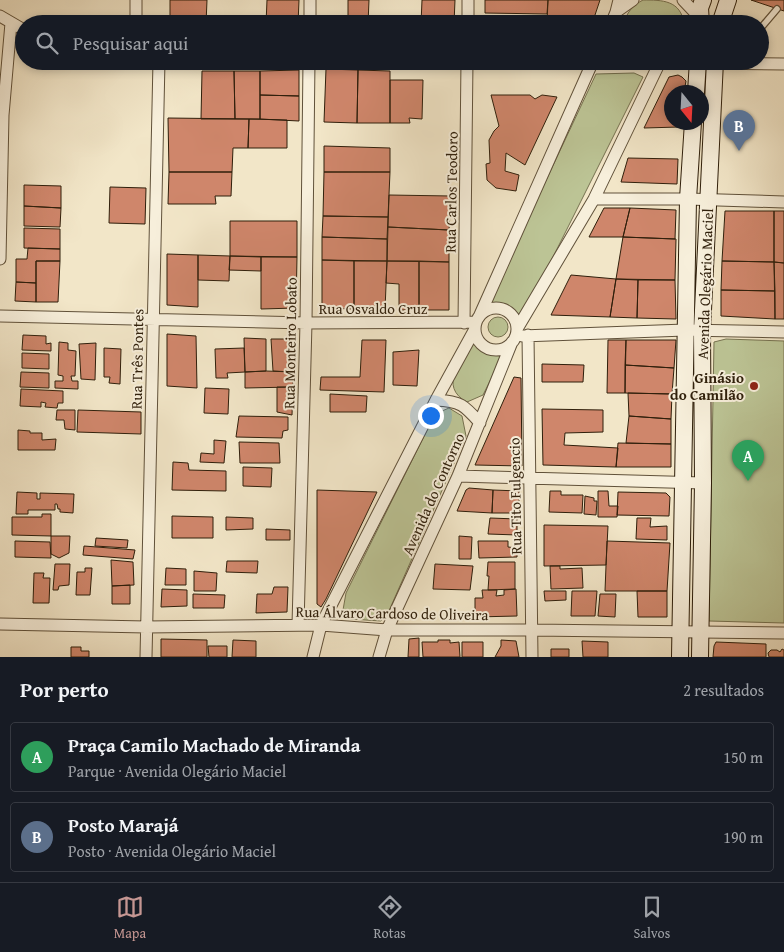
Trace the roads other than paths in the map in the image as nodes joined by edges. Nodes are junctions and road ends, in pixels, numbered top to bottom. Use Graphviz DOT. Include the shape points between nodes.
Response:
graph roads {
  1 [pos="136,0"];
  2 [pos="310,0"];
  3 [pos="468,0"];
  4 [pos="619,0"];
  5 [pos="633,0"];
  6 [pos="683,0"];
  7 [pos="728,0"];
  8 [pos="777,9"];
  9 [pos="616,12"];
  10 [pos="136,15"];
  11 [pos="310,15"];
  12 [pos="468,15"];
  13 [pos="615,15"];
  14 [pos="702,15"];
  15 [pos="723,15"];
  16 [pos="0,16"];
  17 [pos="769,18"];
  18 [pos="11,24"];
  19 [pos="15,26"];
  20 [pos="769,64"];
  21 [pos="784,64"];
  22 [pos="159,70"];
  23 [pos="309,70"];
  24 [pos="467,70"];
  25 [pos="589,70"];
  26 [pos="656,70"];
  27 [pos="698,70"];
  28 [pos="723,70"];
  29 [pos="696,85"];
  30 [pos="2,115"];
  31 [pos="693,130"];
  32 [pos="594,199"];
  33 [pos="688,199"];
  34 [pos="708,200"];
  35 [pos="784,202"];
  36 [pos="0,259"];
  37 [pos="0,316"];
  38 [pos="153,320"];
  39 [pos="464,322"];
  40 [pos="306,323"];
  41 [pos="477,323"];
  42 [pos="685,330"];
  43 [pos="702,331"];
  44 [pos="784,332"];
  45 [pos="528,335"];
  46 [pos="515,336"];
  47 [pos="436,400"];
  48 [pos="480,424"];
  49 [pos="458,476"];
  50 [pos="530,478"];
  51 [pos="682,482"];
  52 [pos="703,483"];
  53 [pos="0,624"];
  54 [pos="298,625"];
  55 [pos="321,625"];
  56 [pos="146,627"];
  57 [pos="387,630"];
  58 [pos="532,630"];
  59 [pos="680,633"];
  60 [pos="700,633"];
  61 [pos="784,633"];
  62 [pos="146,657"];
  63 [pos="313,657"];
  64 [pos="379,657"];
  65 [pos="532,657"];
  66 [pos="680,657"];
  67 [pos="700,657"];
  1 -- 10 [label="street"];
  2 -- 11 [label="street"];
  3 -- 12 [label="street"];
  4 -- 9 [label="street"];
  5 -- 9 [label="street"];
  6 -- 14 [label="street"];
  7 -- 15 [label="main road"];
  8 -- 17 [label="lane"];
  9 -- 13 [label="street"];
  16 -- 18 [label="street"];
  18 -- 19 [label="street"];
  18 -- 30 [label="street"];
  20 -- 21 [label="street"];
  22 -- 38 [label="street, Rua Três Pontes"];
  23 -- 40 [label="street, Rua Monteiro Lobato"];
  24 -- 39 [label="street, Rua Carlos Teodoro"];
  25 -- 41 [label="street"];
  26 -- 32 [label="street, Avenida do Contorno"];
  27 -- 29 [label="main road"];
  28 -- 34 [label="main road, Avenida Olegário Maciel"];
  30 -- 36 [label="street"];
  31 -- 33 [label="main road, Avenida Olegário Maciel"];
  32 -- 33 [label="street"];
  32 -- 46 [label="street, Avenida do Contorno"];
  33 -- 34 [label="street"];
  33 -- 42 [label="main road, Avenida Olegário Maciel"];
  34 -- 35 [label="street"];
  34 -- 43 [label="main road, Avenida Olegário Maciel"];
  37 -- 38 [label="street, Rua Osvaldo Cruz"];
  38 -- 40 [label="street, Rua Osvaldo Cruz"];
  38 -- 56 [label="street, Rua Três Pontes"];
  39 -- 40 [label="street, Rua Osvaldo Cruz"];
  39 -- 41 [label="street, Rua Osvaldo Cruz"];
  40 -- 54 [label="street, Rua Monteiro Lobato"];
  41 -- 46 [label="street" via="477,336 486,347 500,349"];
  41 -- 46 [label="street" via="484,312 503,309 514,317"];
  41 -- 47 [label="street"];
  42 -- 43 [label="street"];
  42 -- 45 [label="street"];
  42 -- 51 [label="main road, Avenida Olegário Maciel"];
  43 -- 44 [label="street"];
  43 -- 52 [label="main road, Avenida Olegário Maciel"];
  45 -- 46 [label="street"];
  45 -- 50 [label="street, Rua Tito Fulgencio"];
  46 -- 48 [label="street, Avenida do Contorno"];
  47 -- 48 [label="street" via="452,401 467,408"];
  47 -- 55 [label="street"];
  48 -- 49 [label="street, Avenida do Contorno"];
  49 -- 50 [label="street"];
  49 -- 57 [label="street, Avenida do Contorno"];
  50 -- 51 [label="street"];
  50 -- 58 [label="street, Rua Tito Fulgencio"];
  51 -- 52 [label="street"];
  51 -- 59 [label="main road, Avenida Olegário Maciel"];
  52 -- 60 [label="main road, Avenida Olegário Maciel"];
  53 -- 56 [label="street, Rua Álvaro Cardoso de Oliveira"];
  54 -- 55 [label="street, Rua Álvaro Cardoso de Oliveira"];
  54 -- 56 [label="street, Rua Álvaro Cardoso de Oliveira"];
  55 -- 57 [label="street, Rua Álvaro Cardoso de Oliveira"];
  55 -- 63 [label="street"];
  56 -- 62 [label="street, Rua Três Pontes"];
  57 -- 58 [label="street, Rua Álvaro Cardoso de Oliveira"];
  57 -- 64 [label="street, Avenida do Contorno"];
  58 -- 59 [label="street, Rua Álvaro Cardoso de Oliveira"];
  58 -- 65 [label="street, Rua Tito Fulgencio"];
  59 -- 60 [label="street, Rua Álvaro Cardoso de Oliveira"];
  59 -- 66 [label="main road, Avenida Olegário Maciel"];
  60 -- 61 [label="street, Rua Álvaro Cardoso de Oliveira"];
  60 -- 67 [label="main road, Avenida Olegário Maciel"];
}
